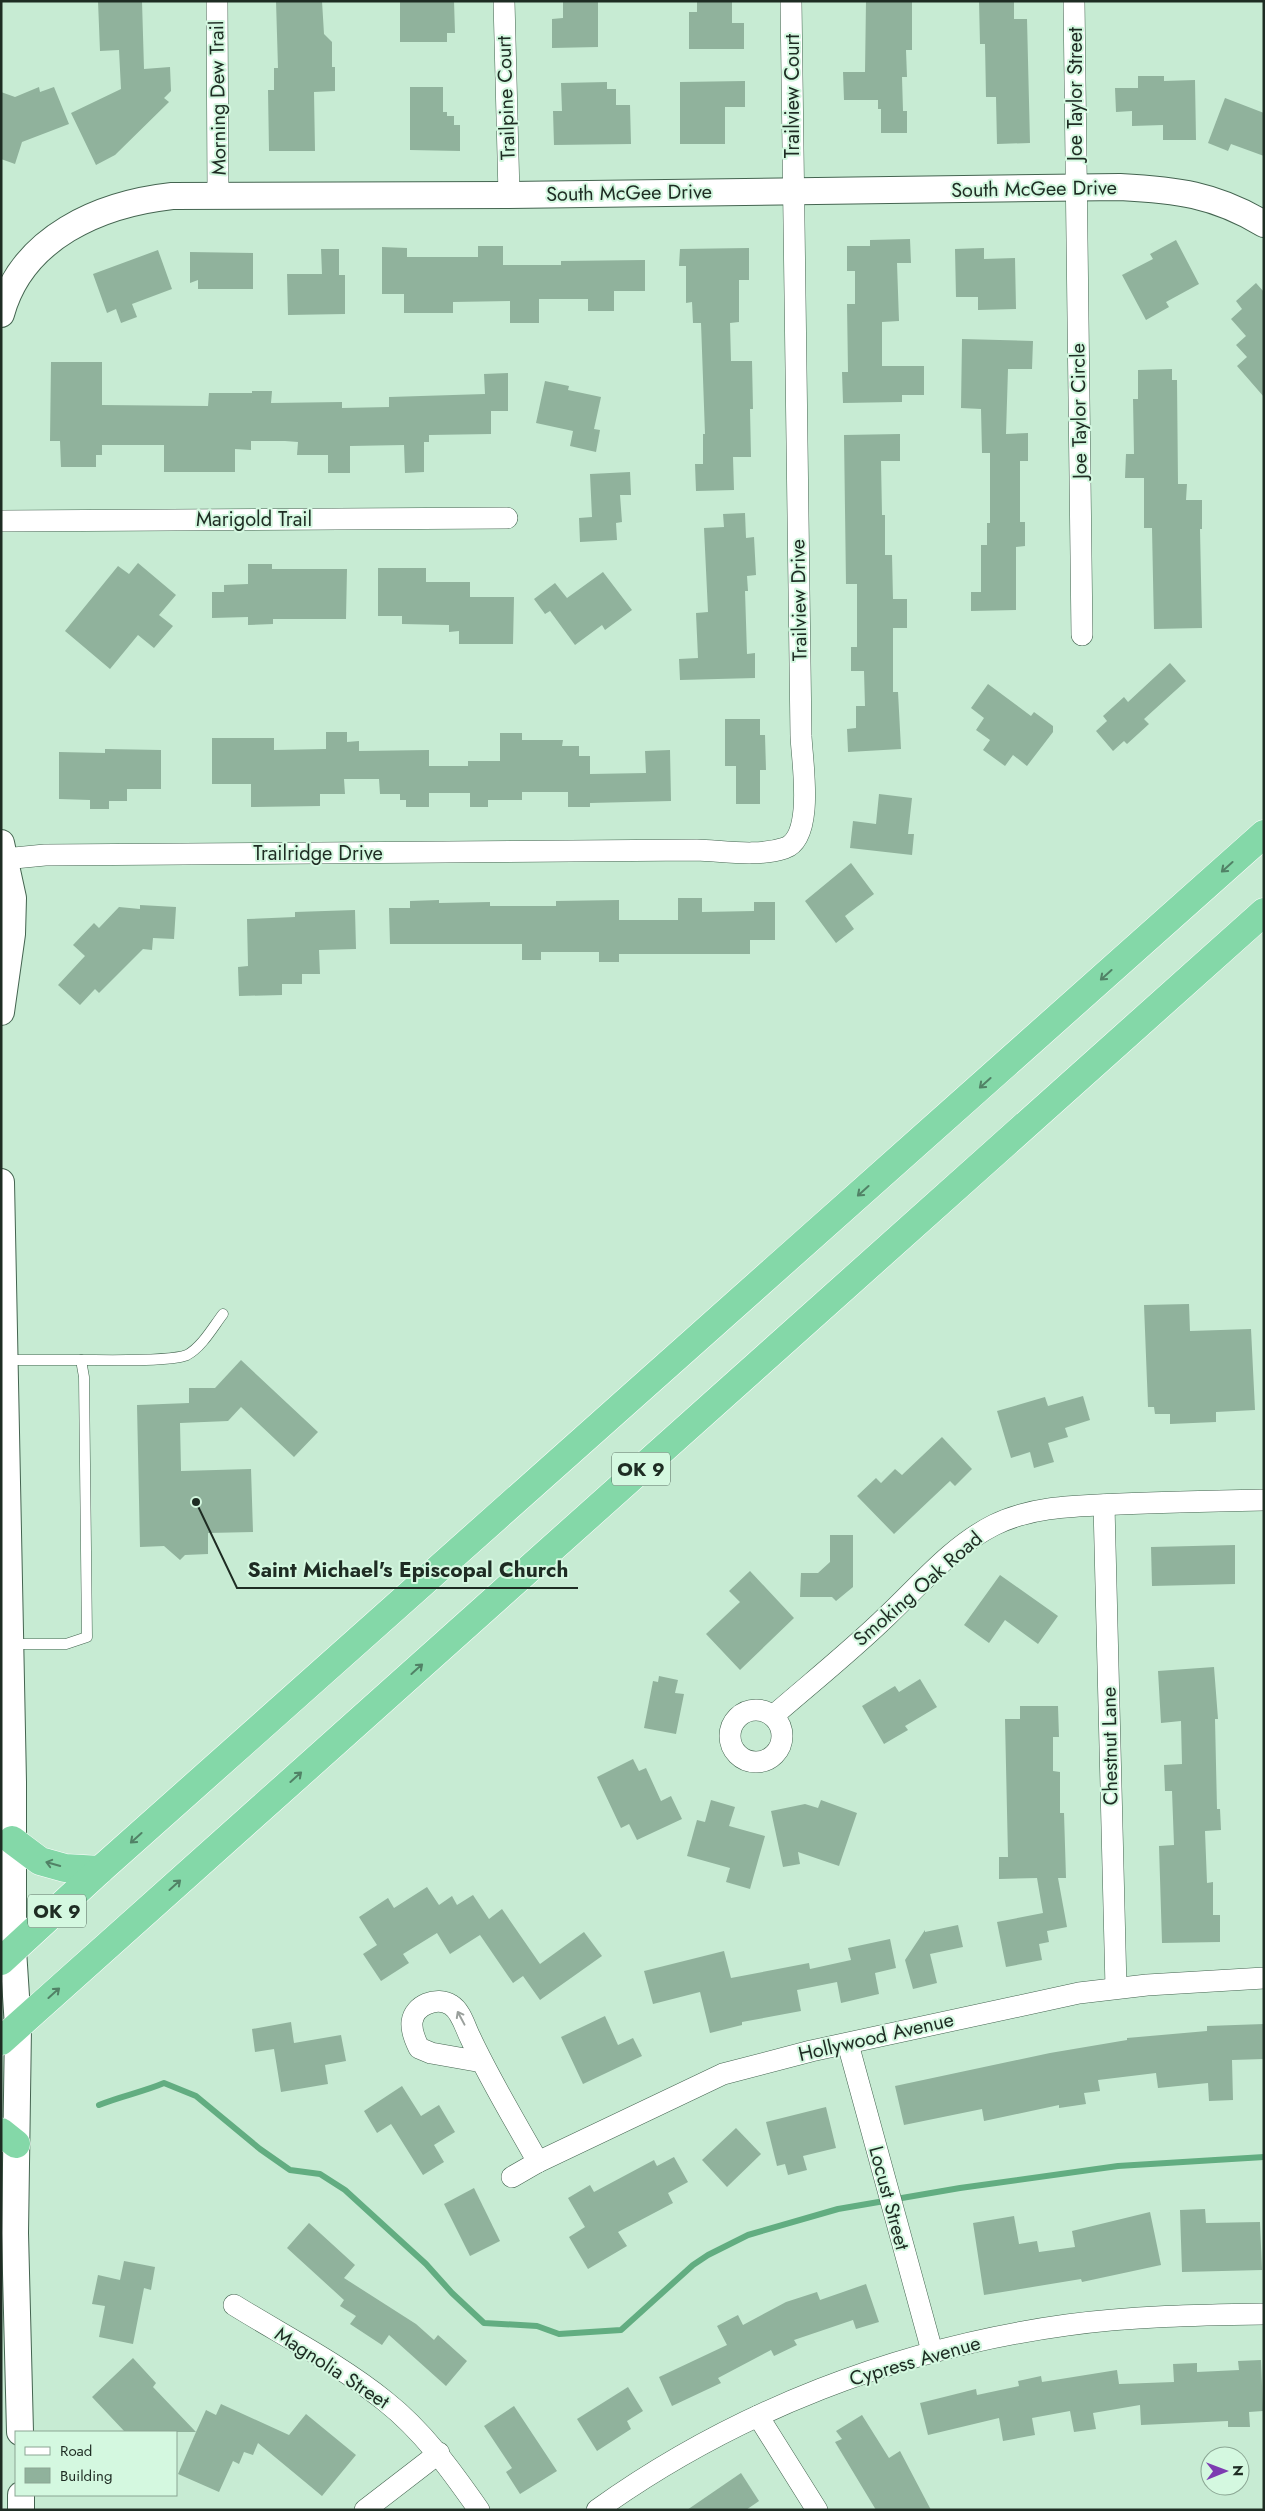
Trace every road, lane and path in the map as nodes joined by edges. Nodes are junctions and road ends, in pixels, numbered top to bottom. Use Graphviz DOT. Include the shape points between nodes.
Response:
graph roads {
  1 [pos="217,1"];
  2 [pos="504,1"];
  3 [pos="791,1"];
  4 [pos="1074,1"];
  5 [pos="1076,187"];
  6 [pos="792,192"];
  7 [pos="509,195"];
  8 [pos="218,196"];
  9 [pos="1264,224"];
  10 [pos="1,314"];
  11 [pos="507,518"];
  12 [pos="1,521"];
  13 [pos="1082,635"];
  14 [pos="1264,834"];
  15 [pos="3,851"];
  16 [pos="632,851"];
  17 [pos="1264,912"];
  18 [pos="1,1012"];
  19 [pos="1,1182"];
  20 [pos="1,1189"];
  21 [pos="222,1314"];
  22 [pos="4,1360"];
  23 [pos="81,1360"];
  24 [pos="4,1484"];
  25 [pos="1264,1500"];
  26 [pos="1104,1504"];
  27 [pos="10,1644"];
  28 [pos="773,1716"];
  29 [pos="7,1783"];
  30 [pos="12,1840"];
  31 [pos="100,1870"];
  32 [pos="7,1956"];
  33 [pos="1264,1978"];
  34 [pos="1116,1988"];
  35 [pos="10,2034"];
  36 [pos="848,2044"];
  37 [pos="482,2062"];
  38 [pos="9,2138"];
  39 [pos="538,2162"];
  40 [pos="512,2178"];
  41 [pos="234,2305"];
  42 [pos="1264,2314"];
  43 [pos="932,2351"];
  44 [pos="758,2416"];
  45 [pos="20,2431"];
  46 [pos="439,2453"];
  47 [pos="21,2496"];
  48 [pos="21,2510"];
  49 [pos="365,2510"];
  50 [pos="480,2510"];
  51 [pos="597,2510"];
  52 [pos="817,2510"];
  1 -- 8 [label="street, Morning Dew Trail"];
  2 -- 7 [label="street, Trailpine Court"];
  3 -- 6 [label="street, Trailview Court"];
  4 -- 5 [label="street, Joe Taylor Street"];
  5 -- 6 [label="street, South McGee Drive"];
  5 -- 9 [label="street, South McGee Drive" via="1186,192 1216,200"];
  5 -- 13 [label="street, Joe Taylor Circle"];
  6 -- 7 [label="street, South McGee Drive"];
  6 -- 16 [label="street, Trailview Drive" via="801,736 805,799 802,826 786,848 750,852"];
  7 -- 8 [label="street, South McGee Drive"];
  8 -- 10 [label="street, South McGee Drive" via="142,200 94,215 52,237 16,280"];
  11 -- 12 [label="street, Marigold Trail"];
  14 -- 31 [label="highway, OK 9, one-way"];
  15 -- 16 [label="street, Trailridge Drive" via="54,855"];
  15 -- 18 [label="street" via="13,898 12,934"];
  35 -- 17 [label="highway, OK 9, one-way"];
  19 -- 20 [label="street"];
  20 -- 22 [label="street"];
  21 -- 23 [label="lane" via="199,1346 187,1354 171,1358"];
  22 -- 23 [label="lane"];
  22 -- 24 [label="street"];
  23 -- 27 [label="lane" via="84,1377 87,1637 66,1644"];
  24 -- 27 [label="street"];
  25 -- 26 [label="street, Smoking Oak Road"];
  26 -- 28 [label="street, Smoking Oak Road" via="1020,1515 970,1539"];
  26 -- 34 [label="street, Chestnut Lane"];
  27 -- 29 [label="street"];
  29 -- 30 [label="street"];
  31 -- 30 [label="highway, one-way" via="65,1868 40,1861"];
  30 -- 32 [label="street"];
  31 -- 32 [label="highway, OK 9"];
  32 -- 35 [label="street"];
  33 -- 34 [label="street, Hollywood Avenue"];
  34 -- 36 [label="street, Hollywood Avenue" via="1033,2002"];
  35 -- 38 [label="street"];
  36 -- 39 [label="street, Hollywood Avenue" via="722,2074"];
  36 -- 43 [label="street, Locust Street"];
  37 -- 39 [label="street"];
  38 -- 45 [label="street" via="15,2233 14,2367"];
  39 -- 40 [label="street, Hollywood Avenue"];
  41 -- 46 [label="street, Magnolia Street" via="386,2401"];
  42 -- 43 [label="street, Cypress Avenue" via="1153,2317 1067,2325"];
  43 -- 44 [label="street, Cypress Avenue" via="857,2376"];
  44 -- 51 [label="street, Cypress Avenue" via="641,2478"];
  44 -- 52 [label="street"];
  46 -- 49 [label="street"];
  46 -- 50 [label="street, Magnolia Street"];
  47 -- 48 [label="street"];
}
